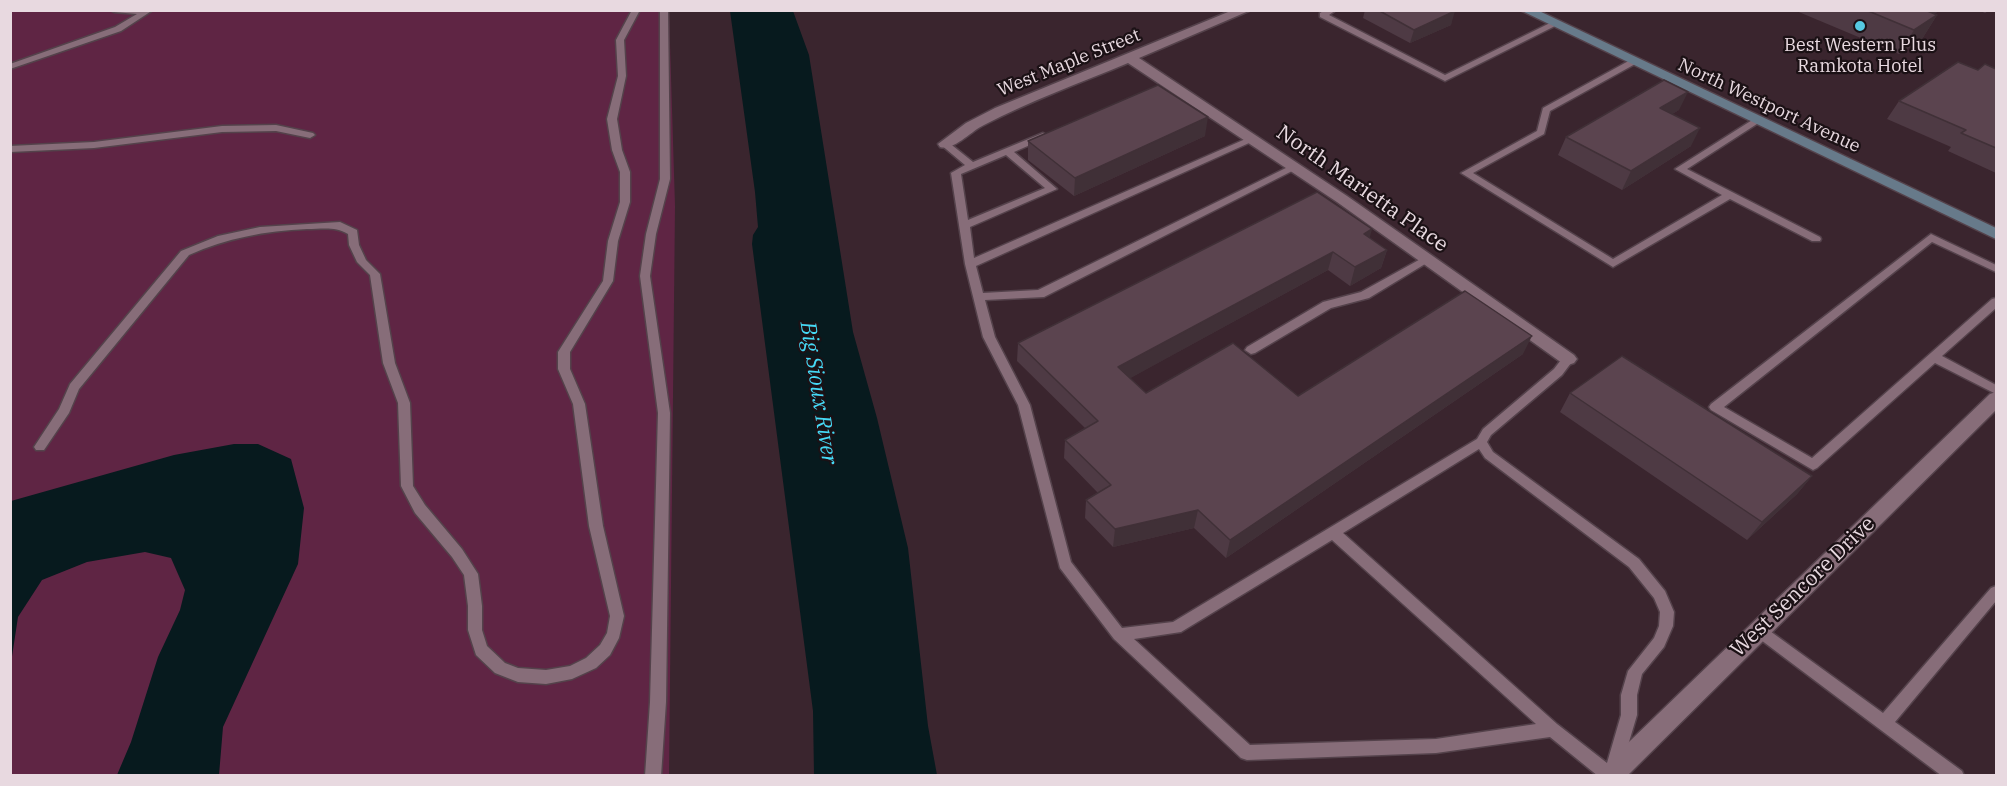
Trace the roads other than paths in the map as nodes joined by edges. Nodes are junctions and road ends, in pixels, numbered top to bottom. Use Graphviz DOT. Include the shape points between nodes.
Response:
graph roads {
  1 [pos="114,10"];
  2 [pos="141,10"];
  3 [pos="149,10"];
  4 [pos="636,10"];
  5 [pos="664,10"];
  6 [pos="1245,10"];
  7 [pos="1332,10"];
  8 [pos="1526,10"];
  9 [pos="1555,24"];
  10 [pos="1130,58"];
  11 [pos="1634,61"];
  12 [pos="10,67"];
  13 [pos="1757,120"];
  14 [pos="1050,133"];
  15 [pos="310,135"];
  16 [pos="1253,139"];
  17 [pos="945,144"];
  18 [pos="10,149"];
  19 [pos="1007,151"];
  20 [pos="972,166"];
  21 [pos="1295,167"];
  22 [pos="1729,195"];
  23 [pos="964,226"];
  24 [pos="1996,234"];
  25 [pos="1816,239"];
  26 [pos="1426,259"];
  27 [pos="970,264"];
  28 [pos="1996,269"];
  29 [pos="979,297"];
  30 [pos="1996,302"];
  31 [pos="1251,350"];
  32 [pos="1934,357"];
  33 [pos="1568,359"];
  34 [pos="1996,390"];
  35 [pos="1996,399"];
  36 [pos="1481,442"];
  37 [pos="40,447"];
  38 [pos="1333,532"];
  39 [pos="1996,592"];
  40 [pos="1758,630"];
  41 [pos="1119,635"];
  42 [pos="1884,723"];
  43 [pos="1552,729"];
  44 [pos="1611,775"];
  45 [pos="653,776"];
  46 [pos="1956,776"];
  1 -- 2 [label="lane"];
  3 -- 12 [label="lane" via="118,29"];
  4 -- 37 [label="lane" via="620,40 622,76 612,119 625,172 625,202 613,241 608,281 564,352 564,369 579,404 596,526 617,616 614,634 591,663 546,677 518,675 500,668 481,650 475,630 471,574 420,509 407,486 404,403 389,363 375,274 362,262 353,232 340,225 235,233 185,253 74,387"];
  5 -- 45 [label="lane" via="665,179 645,276 664,413"];
  6 -- 10 [label="street, West Maple Street"];
  7 -- 9 [label="lane" via="1323,15 1445,78"];
  8 -- 9 [label="main road, North Westport Avenue"];
  9 -- 11 [label="main road, North Westport Avenue"];
  10 -- 16 [label="street, North Marietta Place" via="1163,85"];
  10 -- 17 [label="street, West Maple Street" via="984,119"];
  11 -- 13 [label="main road, North Westport Avenue"];
  11 -- 22 [label="lane" via="1545,110 1541,132 1466,173 1613,264"];
  13 -- 22 [label="lane" via="1680,170"];
  13 -- 24 [label="main road, North Westport Avenue"];
  14 -- 19 [label="lane"];
  15 -- 18 [label="lane" via="276,128 222,129 94,145"];
  16 -- 21 [label="street, North Marietta Place"];
  16 -- 27 [label="lane"];
  17 -- 20 [label="lane"];
  19 -- 20 [label="lane"];
  19 -- 23 [label="lane" via="1052,189"];
  20 -- 23 [label="lane" via="956,172"];
  21 -- 26 [label="street, North Marietta Place"];
  21 -- 29 [label="lane" via="1040,294"];
  22 -- 25 [label="lane"];
  23 -- 27 [label="lane"];
  26 -- 31 [label="lane" via="1365,295 1328,305"];
  26 -- 33 [label="street, North Marietta Place"];
  27 -- 29 [label="lane"];
  28 -- 32 [label="lane" via="1930,237 1715,407 1813,465"];
  29 -- 41 [label="lane" via="989,336 1024,405 1065,564"];
  30 -- 32 [label="lane"];
  32 -- 34 [label="lane"];
  33 -- 36 [label="lane" via="1487,432"];
  35 -- 40 [label="street, West Sencore Drive"];
  36 -- 38 [label="lane"];
  36 -- 44 [label="lane" via="1489,456 1634,563 1660,595 1667,612 1659,642 1635,671 1629,715"];
  38 -- 41 [label="lane" via="1176,628"];
  38 -- 43 [label="lane"];
  39 -- 42 [label="lane"];
  40 -- 42 [label="lane"];
  40 -- 44 [label="street, West Sencore Drive"];
  41 -- 43 [label="lane" via="1247,753 1436,746"];
  42 -- 46 [label="lane"];
  43 -- 44 [label="lane"];
}
